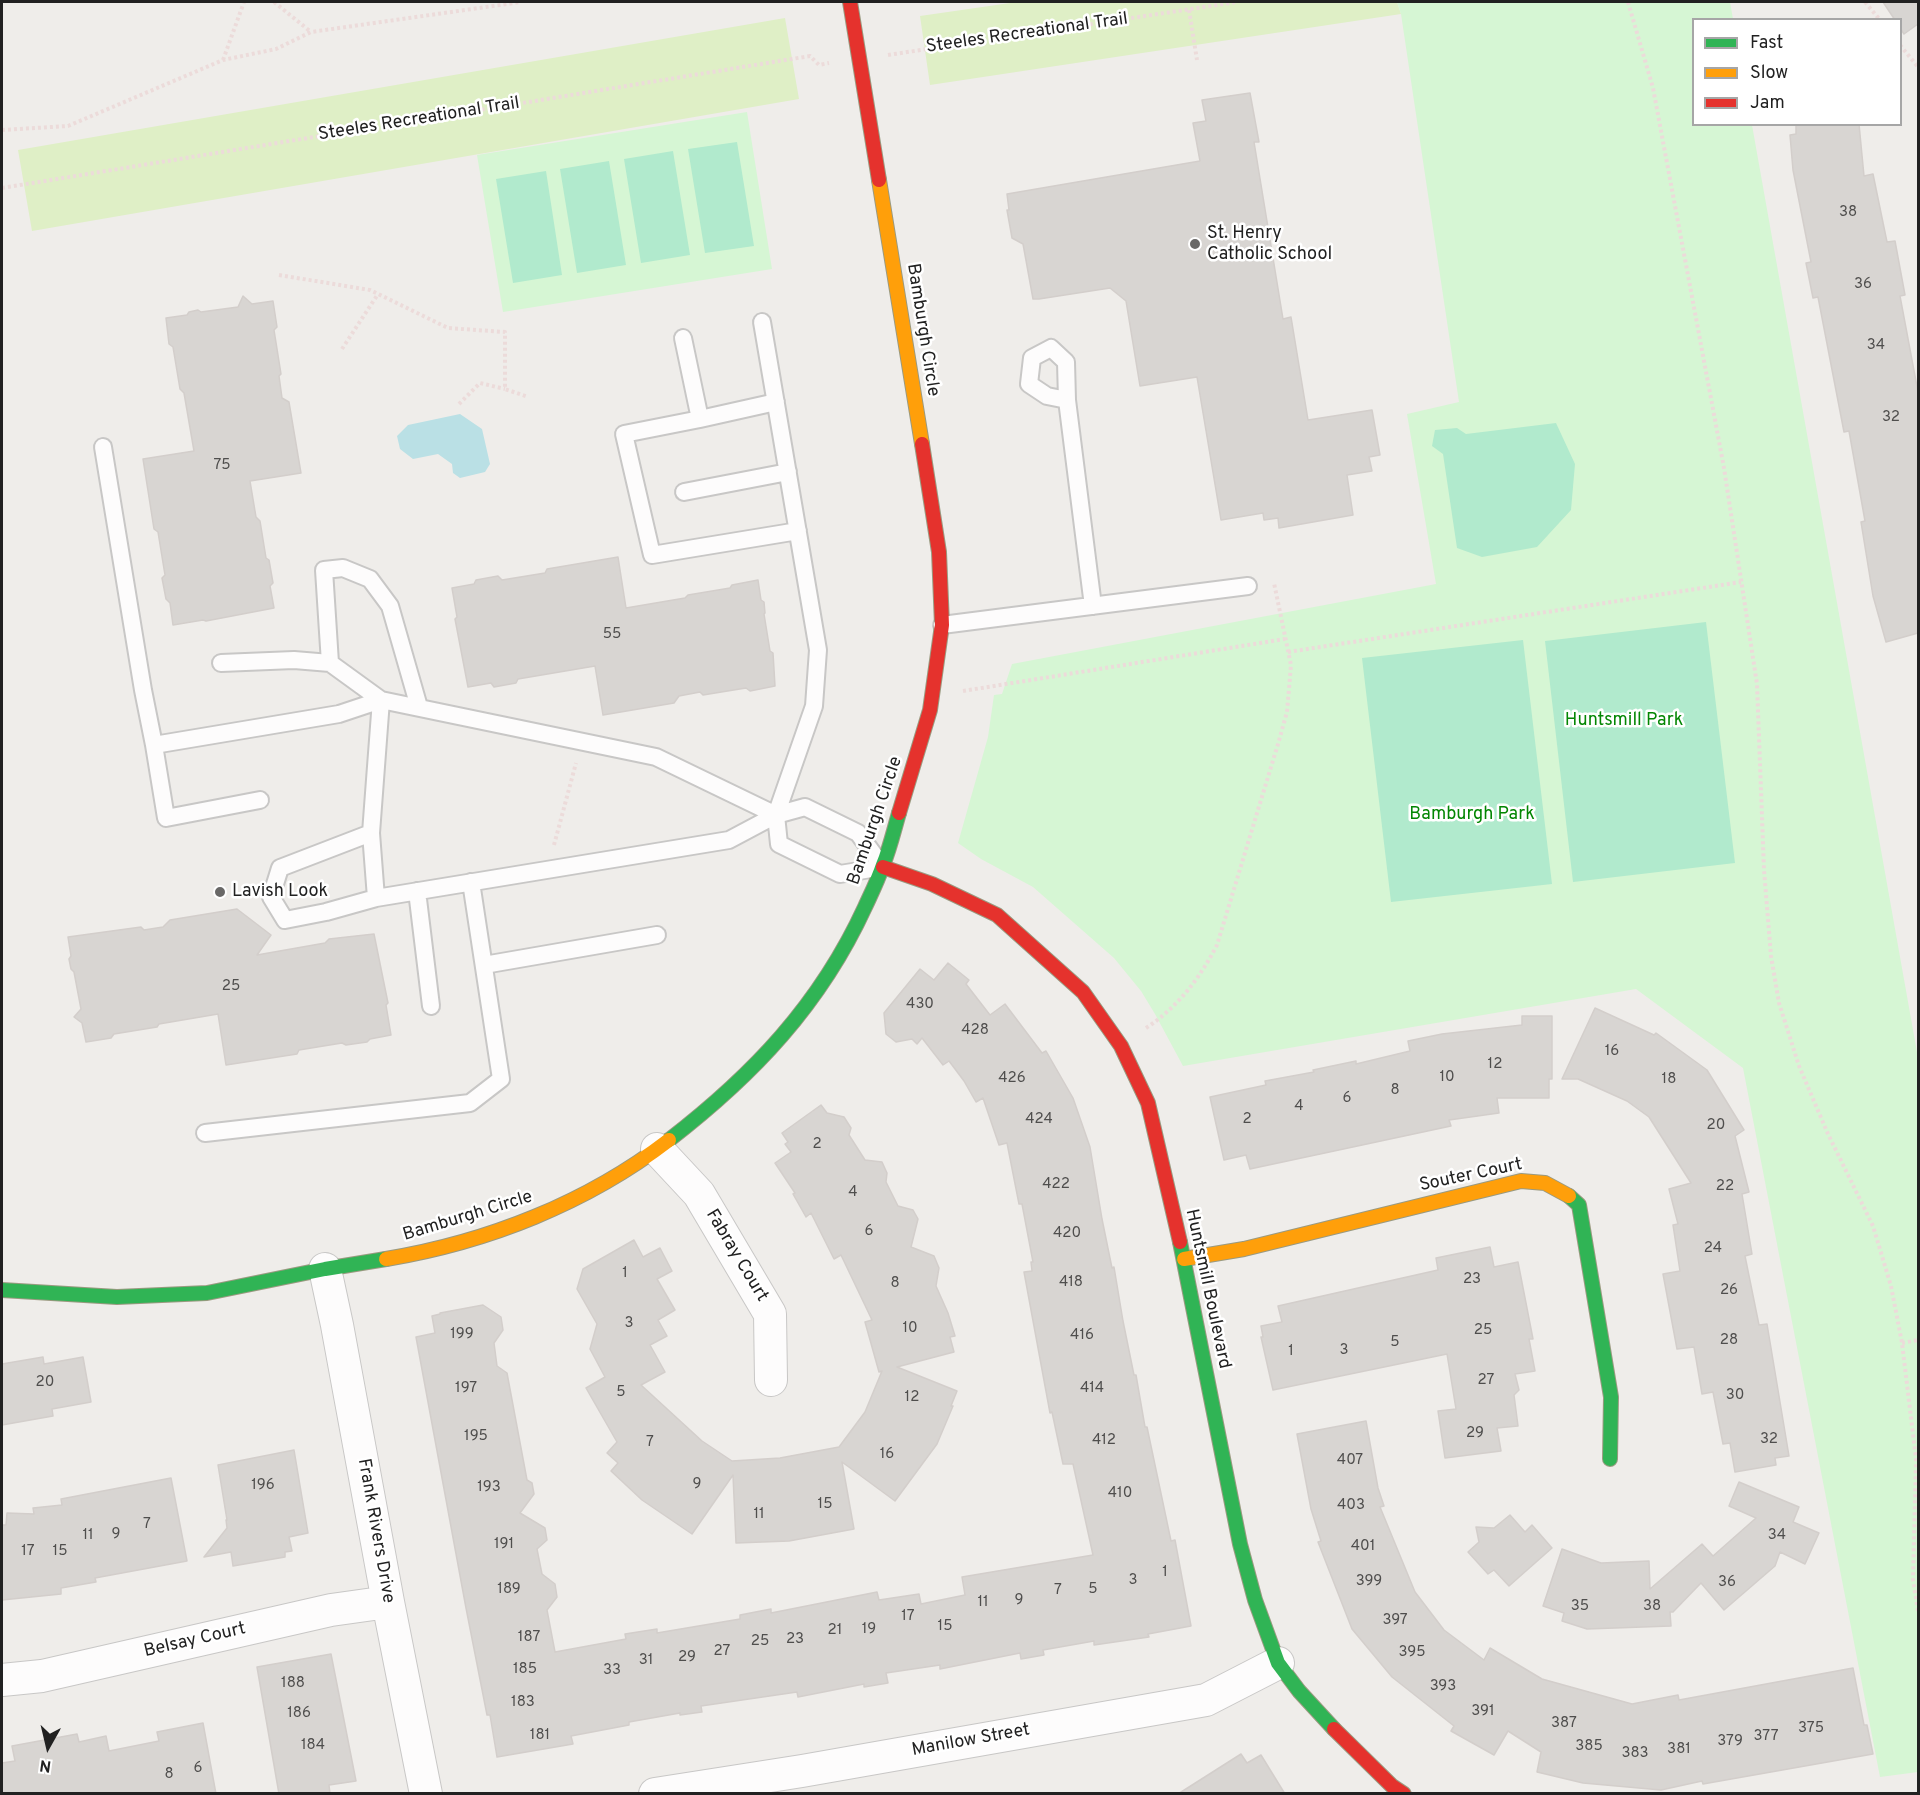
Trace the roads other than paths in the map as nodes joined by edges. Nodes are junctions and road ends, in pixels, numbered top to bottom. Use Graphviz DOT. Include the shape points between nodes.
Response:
graph roads {
  1 [pos="850,2"];
  2 [pos="762,322"];
  3 [pos="683,338"];
  4 [pos="1067,400"];
  5 [pos="776,402"];
  6 [pos="700,419"];
  7 [pos="103,447"];
  8 [pos="788,472"];
  9 [pos="684,492"];
  10 [pos="798,531"];
  11 [pos="1248,586"];
  12 [pos="1093,606"];
  13 [pos="942,626"];
  14 [pos="221,663"];
  15 [pos="330,663"];
  16 [pos="381,700"];
  17 [pos="419,708"];
  18 [pos="154,745"];
  19 [pos="260,800"];
  20 [pos="776,815"];
  21 [pos="371,833"];
  22 [pos="883,867"];
  23 [pos="471,882"];
  24 [pos="417,891"];
  25 [pos="376,898"];
  26 [pos="657,935"];
  27 [pos="484,965"];
  28 [pos="431,1006"];
  29 [pos="205,1132"];
  30 [pos="657,1149"];
  31 [pos="1184,1259"];
  32 [pos="325,1269"];
  33 [pos="2,1290"];
  34 [pos="771,1380"];
  35 [pos="1610,1459"];
  36 [pos="388,1602"];
  37 [pos="1278,1663"];
  38 [pos="2,1680"];
  39 [pos="804,1782"];
  40 [pos="426,1794"];
  41 [pos="655,1794"];
  42 [pos="1404,1794"];
  1 -- 13 [label="street, Bamburgh Circle" via="939,552"];
  2 -- 5 [label="lane"];
  3 -- 6 [label="lane"];
  4 -- 12 [label="lane"];
  5 -- 6 [label="lane"];
  5 -- 8 [label="lane"];
  6 -- 10 [label="lane" via="624,434 652,555"];
  7 -- 18 [label="lane"];
  8 -- 9 [label="lane"];
  8 -- 10 [label="lane"];
  10 -- 20 [label="lane" via="818,650 814,706"];
  11 -- 12 [label="lane"];
  12 -- 13 [label="lane"];
  13 -- 22 [label="street, Bamburgh Circle" via="930,710"];
  14 -- 15 [label="lane"];
  15 -- 16 [label="lane"];
  15 -- 17 [label="lane" via="324,570 343,568 370,579 390,606"];
  16 -- 17 [label="lane"];
  16 -- 18 [label="lane" via="339,714"];
  16 -- 21 [label="lane"];
  17 -- 20 [label="lane" via="656,757"];
  18 -- 19 [label="lane" via="166,818"];
  20 -- 22 [label="lane" via="805,807 858,832"];
  20 -- 22 [label="lane" via="779,844 840,874"];
  20 -- 23 [label="lane" via="729,840"];
  21 -- 25 [label="lane"];
  21 -- 25 [label="lane" via="280,868 271,897 285,920"];
  22 -- 30 [label="street, Bamburgh Circle" via="850,939 794,1023 704,1113"];
  22 -- 31 [label="street, Huntsmill Boulevard" via="932,884 997,915 1083,992 1121,1046 1148,1103"];
  23 -- 24 [label="lane"];
  23 -- 27 [label="lane"];
  24 -- 25 [label="lane"];
  24 -- 28 [label="lane"];
  26 -- 27 [label="lane"];
  27 -- 29 [label="lane" via="501,1079 470,1103"];
  30 -- 32 [label="street, Bamburgh Circle" via="585,1194 522,1223 428,1252"];
  30 -- 34 [label="street, Fabray Court" via="699,1194 770,1314"];
  31 -- 35 [label="street, Souter Court" via="1244,1249 1521,1181 1557,1187 1579,1205 1611,1397"];
  31 -- 37 [label="street, Huntsmill Boulevard" via="1240,1544"];
  32 -- 33 [label="street, Bamburgh Circle" via="207,1293 117,1297"];
  32 -- 36 [label="street, Frank Rivers Drive"];
  36 -- 38 [label="street, Belsay Court" via="332,1610 42,1676"];
  36 -- 40 [label="street, Frank Rivers Drive"];
  37 -- 39 [label="street, Manilow Street" via="1206,1700"];
  37 -- 42 [label="street, Huntsmill Boulevard" via="1299,1692 1352,1748"];
  39 -- 41 [label="street, Manilow Street"];
}
